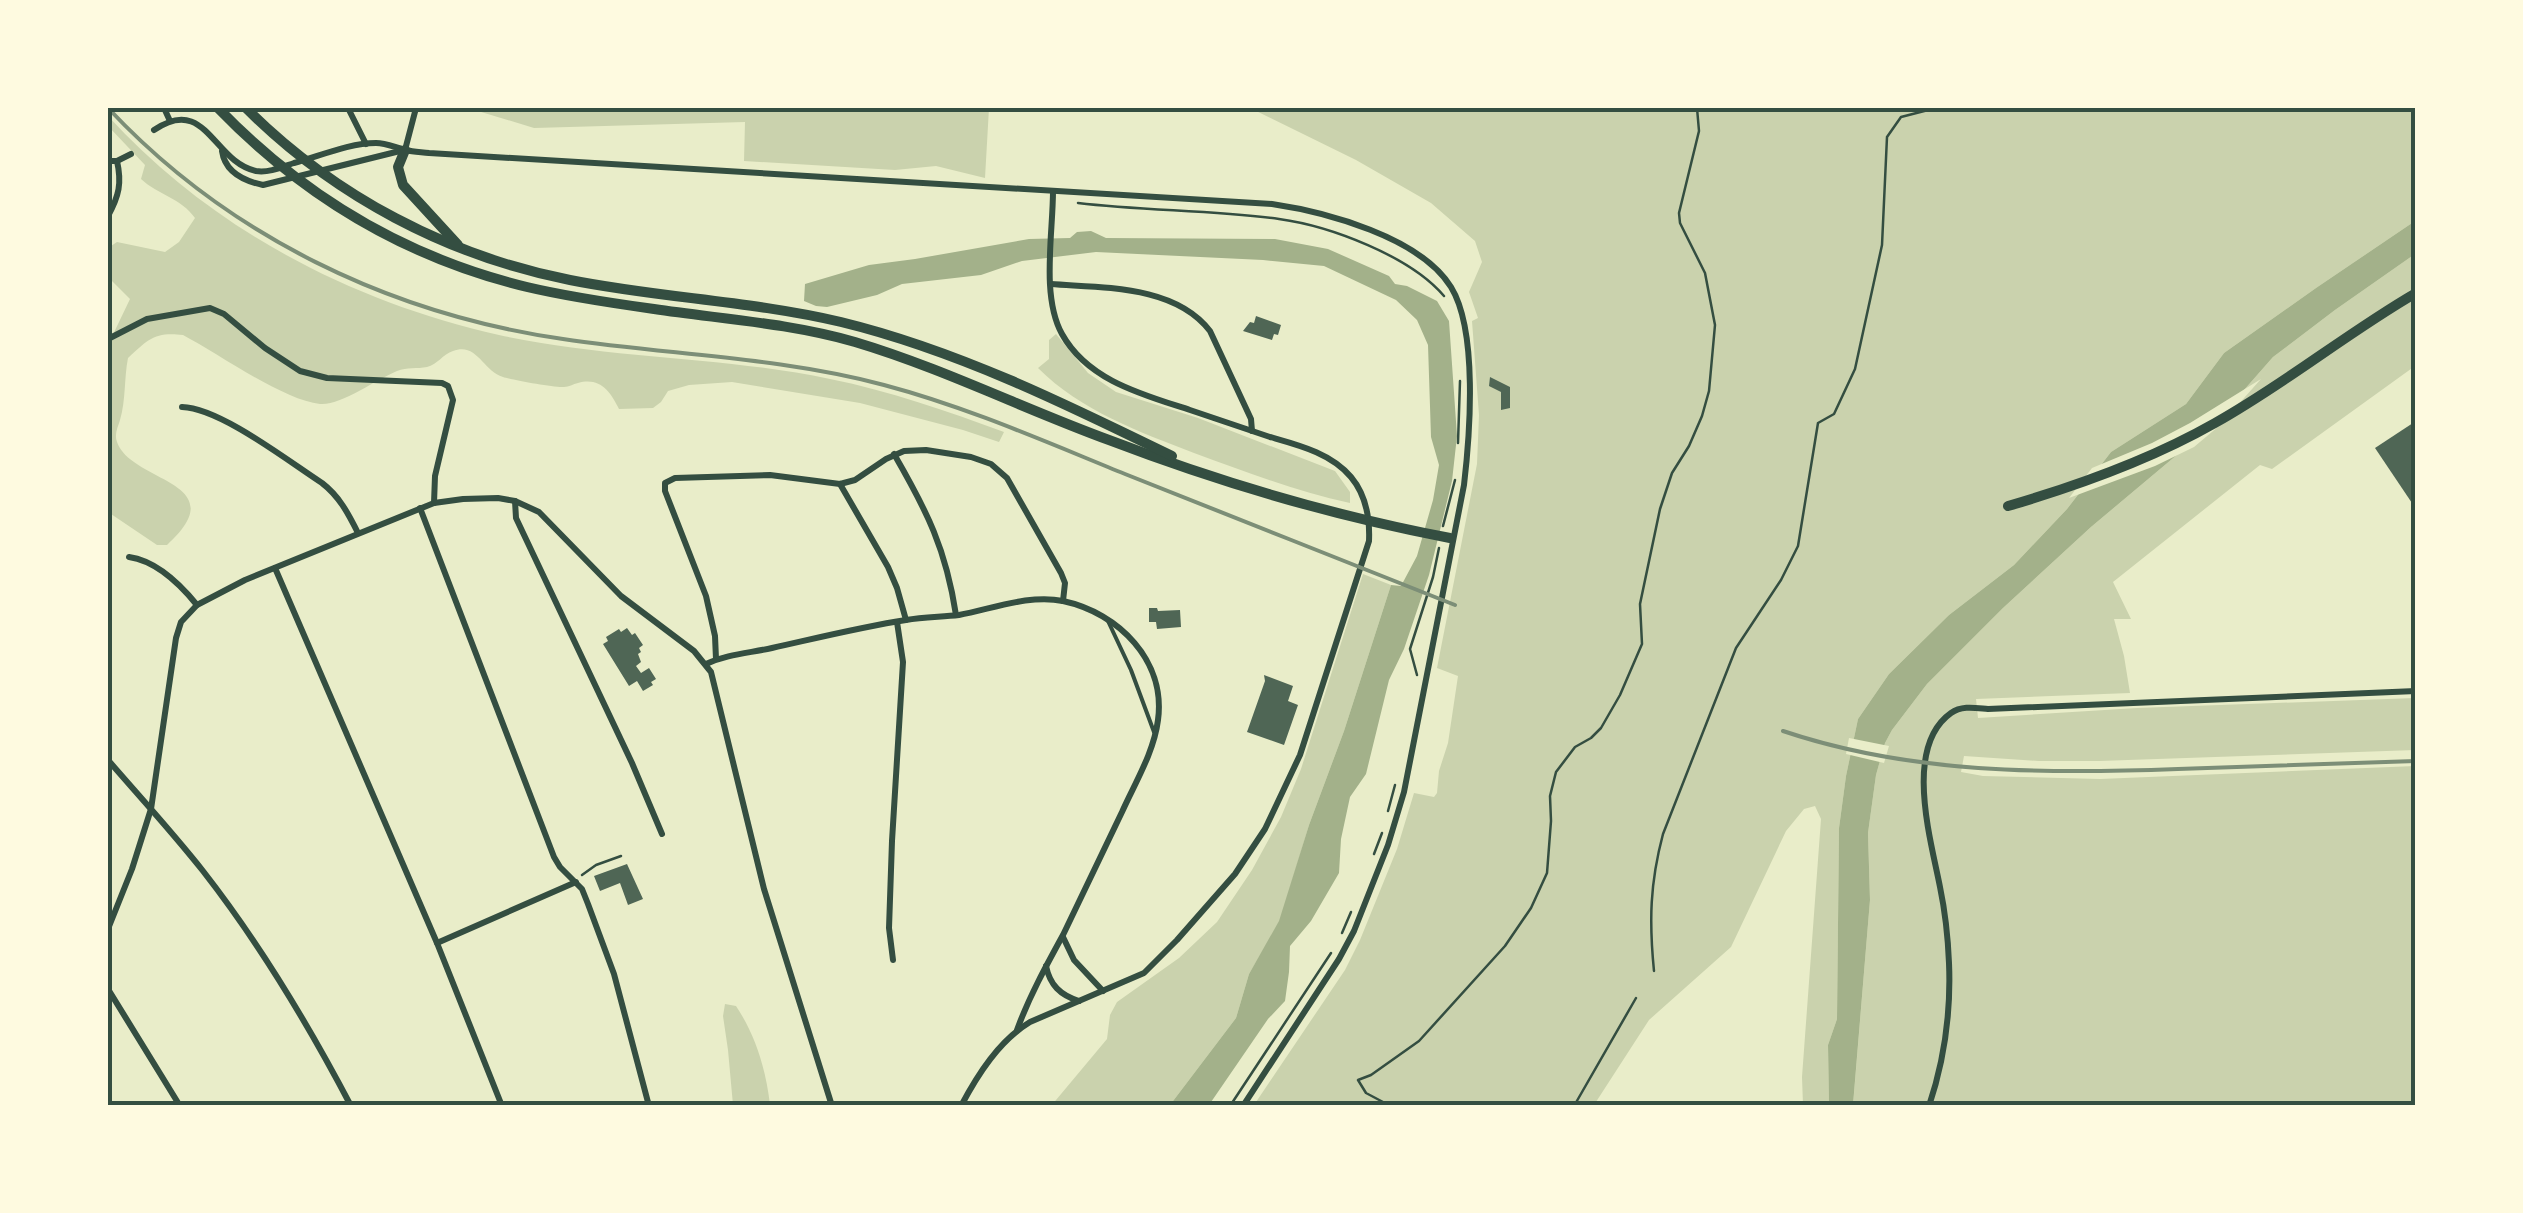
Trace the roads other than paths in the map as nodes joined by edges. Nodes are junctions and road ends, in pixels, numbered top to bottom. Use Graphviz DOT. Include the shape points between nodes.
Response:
graph roads {
  1 [pos="164,108"];
  2 [pos="218,108"];
  3 [pos="246,108"];
  4 [pos="348,108"];
  5 [pos="416,108"];
  6 [pos="170,120"];
  7 [pos="154,130"];
  8 [pos="366,144"];
  9 [pos="222,150"];
  10 [pos="405,150"];
  11 [pos="131,154"];
  12 [pos="383,154"];
  13 [pos="306,160"];
  14 [pos="108,161"];
  15 [pos="117,161"];
  16 [pos="282,167"];
  17 [pos="321,171"];
  18 [pos="296,178"];
  19 [pos="1054,191"];
  20 [pos="108,216"];
  21 [pos="462,249"];
  22 [pos="1051,284"];
  23 [pos="2416,293"];
  24 [pos="108,339"];
  25 [pos="182,407"];
  26 [pos="1252,431"];
  27 [pos="894,454"];
  28 [pos="1204,472"];
  29 [pos="840,484"];
  30 [pos="514,501"];
  31 [pos="434,503"];
  32 [pos="2008,506"];
  33 [pos="420,508"];
  34 [pos="358,533"];
  35 [pos="1450,538"];
  36 [pos="128,557"];
  37 [pos="274,568"];
  38 [pos="1063,601"];
  39 [pos="196,605"];
  40 [pos="956,615"];
  41 [pos="901,621"];
  42 [pos="1108,621"];
  43 [pos="716,659"];
  44 [pos="706,664"];
  45 [pos="2416,691"];
  46 [pos="1155,735"];
  47 [pos="108,760"];
  48 [pos="150,809"];
  49 [pos="662,834"];
  50 [pos="576,882"];
  51 [pos="108,929"];
  52 [pos="1062,935"];
  53 [pos="437,943"];
  54 [pos="892,960"];
  55 [pos="1046,966"];
  56 [pos="108,989"];
  57 [pos="1103,991"];
  58 [pos="1080,1001"];
  59 [pos="1017,1030"];
  60 [pos="180,1106"];
  61 [pos="350,1106"];
  62 [pos="502,1106"];
  63 [pos="649,1106"];
  64 [pos="832,1106"];
  65 [pos="961,1106"];
  66 [pos="1243,1106"];
  67 [pos="1928,1106"];
  1 -- 6 [label="street"];
  2 -- 16 [label="main road"];
  3 -- 13 [label="main road"];
  4 -- 8 [label="street"];
  5 -- 10 [label="street"];
  6 -- 7 [label="street"];
  6 -- 9 [label="street" via="199,124"];
  8 -- 10 [label="street"];
  8 -- 12 [label="street"];
  8 -- 13 [label="street"];
  9 -- 16 [label="street" via="253,170"];
  9 -- 18 [label="street" via="227,166 250,182"];
  10 -- 12 [label="street"];
  10 -- 19 [label="street"];
  10 -- 21 [label="main road" via="398,170 403,185"];
  11 -- 15 [label="street"];
  12 -- 17 [label="street"];
  13 -- 16 [label="street"];
  13 -- 17 [label="main road"];
  14 -- 15 [label="street"];
  15 -- 20 [label="street" via="120,193"];
  16 -- 18 [label="main road"];
  17 -- 18 [label="street"];
  17 -- 21 [label="main road" via="394,218"];
  18 -- 28 [label="main road" via="390,237 484,274 557,293 855,342"];
  19 -- 22 [label="street"];
  19 -- 66 [label="street" via="1272,204 1346,221 1430,264 1452,288 1462,320 1470,412 1464,485 1398,816 1339,959"];
  21 -- 28 [label="main road" via="571,280 784,310 870,330 996,376"];
  22 -- 26 [label="street" via="1063,334 1098,372"];
  22 -- 26 [label="street" via="1156,296 1202,320"];
  23 -- 32 [label="main road" via="2186,438 2114,471"];
  24 -- 31 [label="street" via="147,319 210,308 300,371 448,386 453,400"];
  25 -- 34 [label="street" via="225,420 322,483 342,502"];
  26 -- 57 [label="street" via="1324,456 1349,475 1367,510 1366,554 1300,756 1264,829 1235,874 1159,959"];
  27 -- 29 [label="street"];
  27 -- 38 [label="street" via="949,453 1000,470 1060,572"];
  27 -- 40 [label="street" via="941,544"];
  28 -- 35 [label="main road" via="1328,511"];
  29 -- 41 [label="street" via="888,567"];
  29 -- 43 [label="street" via="770,475 665,483 706,596"];
  30 -- 31 [label="street"];
  30 -- 44 [label="street" via="539,512 620,596"];
  30 -- 49 [label="street" via="516,518"];
  31 -- 33 [label="street"];
  33 -- 34 [label="street"];
  33 -- 50 [label="street" via="554,856"];
  34 -- 37 [label="street"];
  36 -- 39 [label="street" via="152,564"];
  37 -- 39 [label="street"];
  37 -- 53 [label="street"];
  38 -- 40 [label="street" via="1030,600"];
  38 -- 42 [label="street"];
  39 -- 48 [label="street" via="177,630"];
  40 -- 41 [label="street"];
  41 -- 43 [label="street"];
  41 -- 54 [label="street"];
  42 -- 46 [label="lane"];
  42 -- 46 [label="street" via="1139,647 1155,676"];
  43 -- 44 [label="street"];
  44 -- 64 [label="street" via="764,889"];
  45 -- 67 [label="street" via="1954,710 1934,734 1924,776 1950,963 1948,1020"];
  46 -- 52 [label="street"];
  47 -- 48 [label="street"];
  48 -- 51 [label="street"];
  48 -- 61 [label="street" via="246,930"];
  50 -- 53 [label="street"];
  50 -- 63 [label="street" via="614,974"];
  52 -- 55 [label="street"];
  52 -- 57 [label="street" via="1074,960"];
  53 -- 62 [label="street"];
  55 -- 58 [label="street" via="1058,991"];
  55 -- 59 [label="street"];
  56 -- 60 [label="street"];
  57 -- 58 [label="street"];
  58 -- 59 [label="street"];
  59 -- 65 [label="street"];
}
